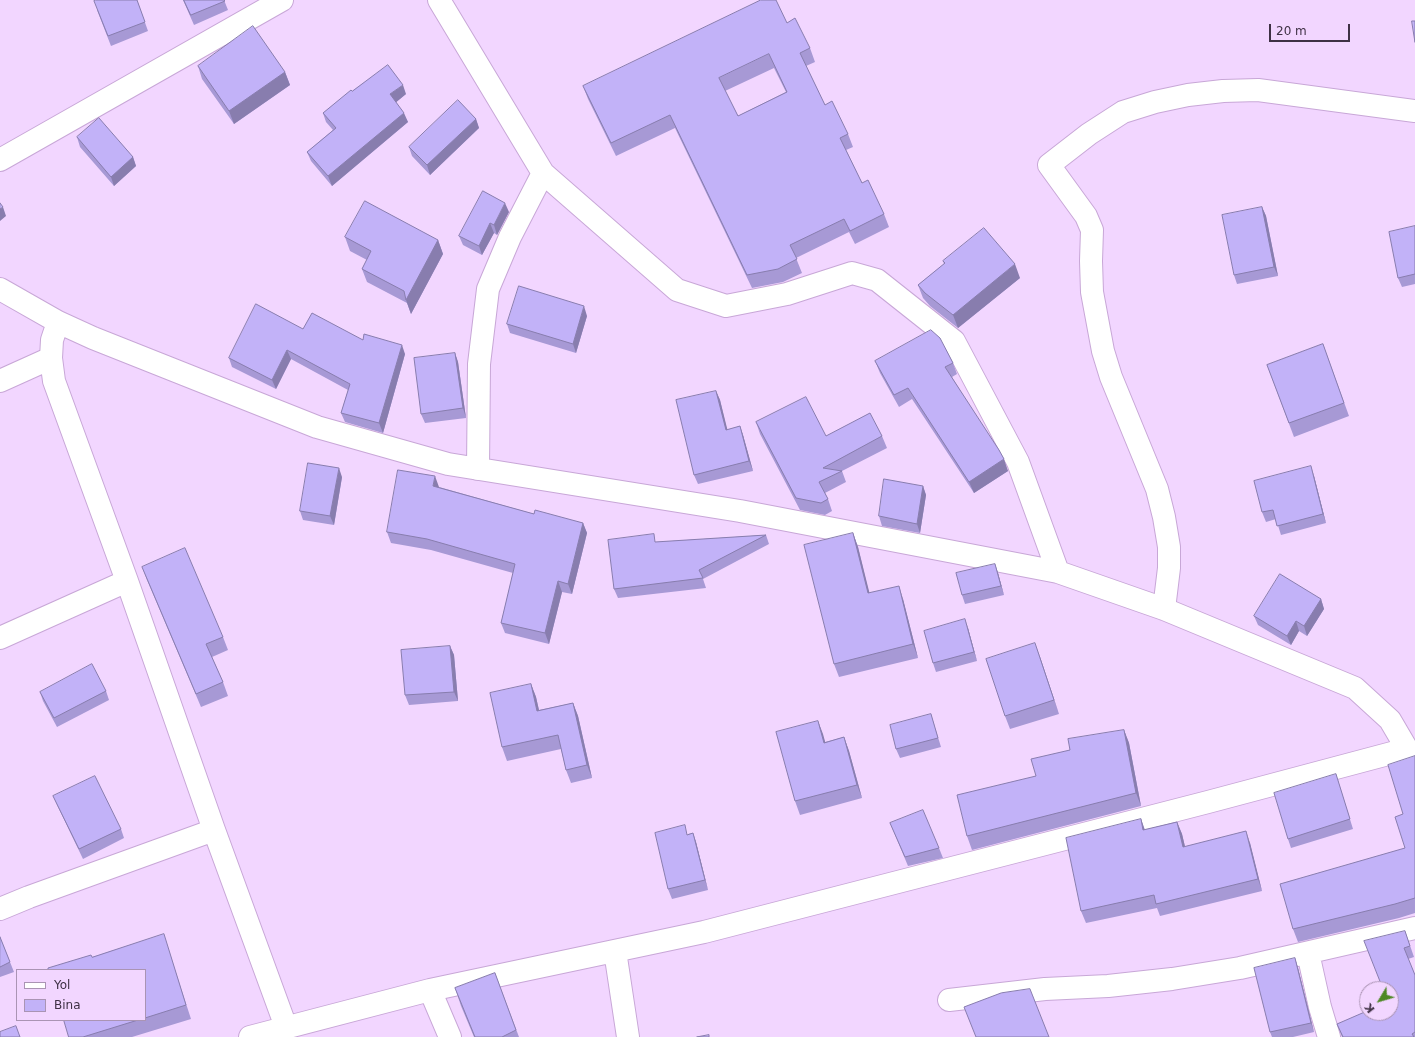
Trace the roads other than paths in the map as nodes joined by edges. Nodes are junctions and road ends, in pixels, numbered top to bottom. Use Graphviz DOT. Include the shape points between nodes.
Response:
graph roads {
  1 [pos="282,0"];
  2 [pos="439,0"];
  3 [pos="1415,112"];
  4 [pos="0,160"];
  5 [pos="543,173"];
  6 [pos="0,288"];
  7 [pos="58,322"];
  8 [pos="51,358"];
  9 [pos="0,381"];
  10 [pos="478,469"];
  11 [pos="1058,572"];
  12 [pos="127,580"];
  13 [pos="1164,609"];
  14 [pos="0,638"];
  15 [pos="1411,751"];
  16 [pos="214,830"];
  17 [pos="0,909"];
  18 [pos="1415,928"];
  19 [pos="615,951"];
  20 [pos="1308,953"];
  21 [pos="430,990"];
  22 [pos="949,1000"];
  23 [pos="286,1027"];
  24 [pos="250,1037"];
  25 [pos="450,1037"];
  26 [pos="628,1037"];
  27 [pos="1329,1037"];
  1 -- 4 [label="street"];
  2 -- 5 [label="street"];
  3 -- 13 [label="street" via="1258,90 1188,95 1123,112 1088,134 1049,164 1086,216 1092,230 1092,292 1103,351 1111,377 1157,489 1164,517 1169,568"];
  5 -- 10 [label="street" via="510,237 488,289 479,364"];
  5 -- 11 [label="street" via="677,290 726,306 786,294 852,273 877,280 954,341 1018,462"];
  6 -- 7 [label="street"];
  7 -- 8 [label="street" via="52,340"];
  7 -- 10 [label="street" via="317,427 448,464"];
  8 -- 9 [label="street"];
  8 -- 12 [label="street" via="54,381"];
  10 -- 11 [label="street" via="740,511"];
  11 -- 13 [label="street"];
  12 -- 14 [label="street"];
  12 -- 16 [label="street"];
  13 -- 15 [label="street" via="1355,688 1390,720"];
  15 -- 19 [label="street" via="704,932"];
  16 -- 17 [label="street"];
  16 -- 23 [label="street"];
  18 -- 20 [label="street"];
  19 -- 21 [label="street"];
  19 -- 26 [label="street"];
  20 -- 22 [label="street" via="1172,979 1108,986 1045,988"];
  20 -- 27 [label="street"];
  21 -- 23 [label="street"];
  21 -- 25 [label="street"];
  23 -- 24 [label="street"];
}
